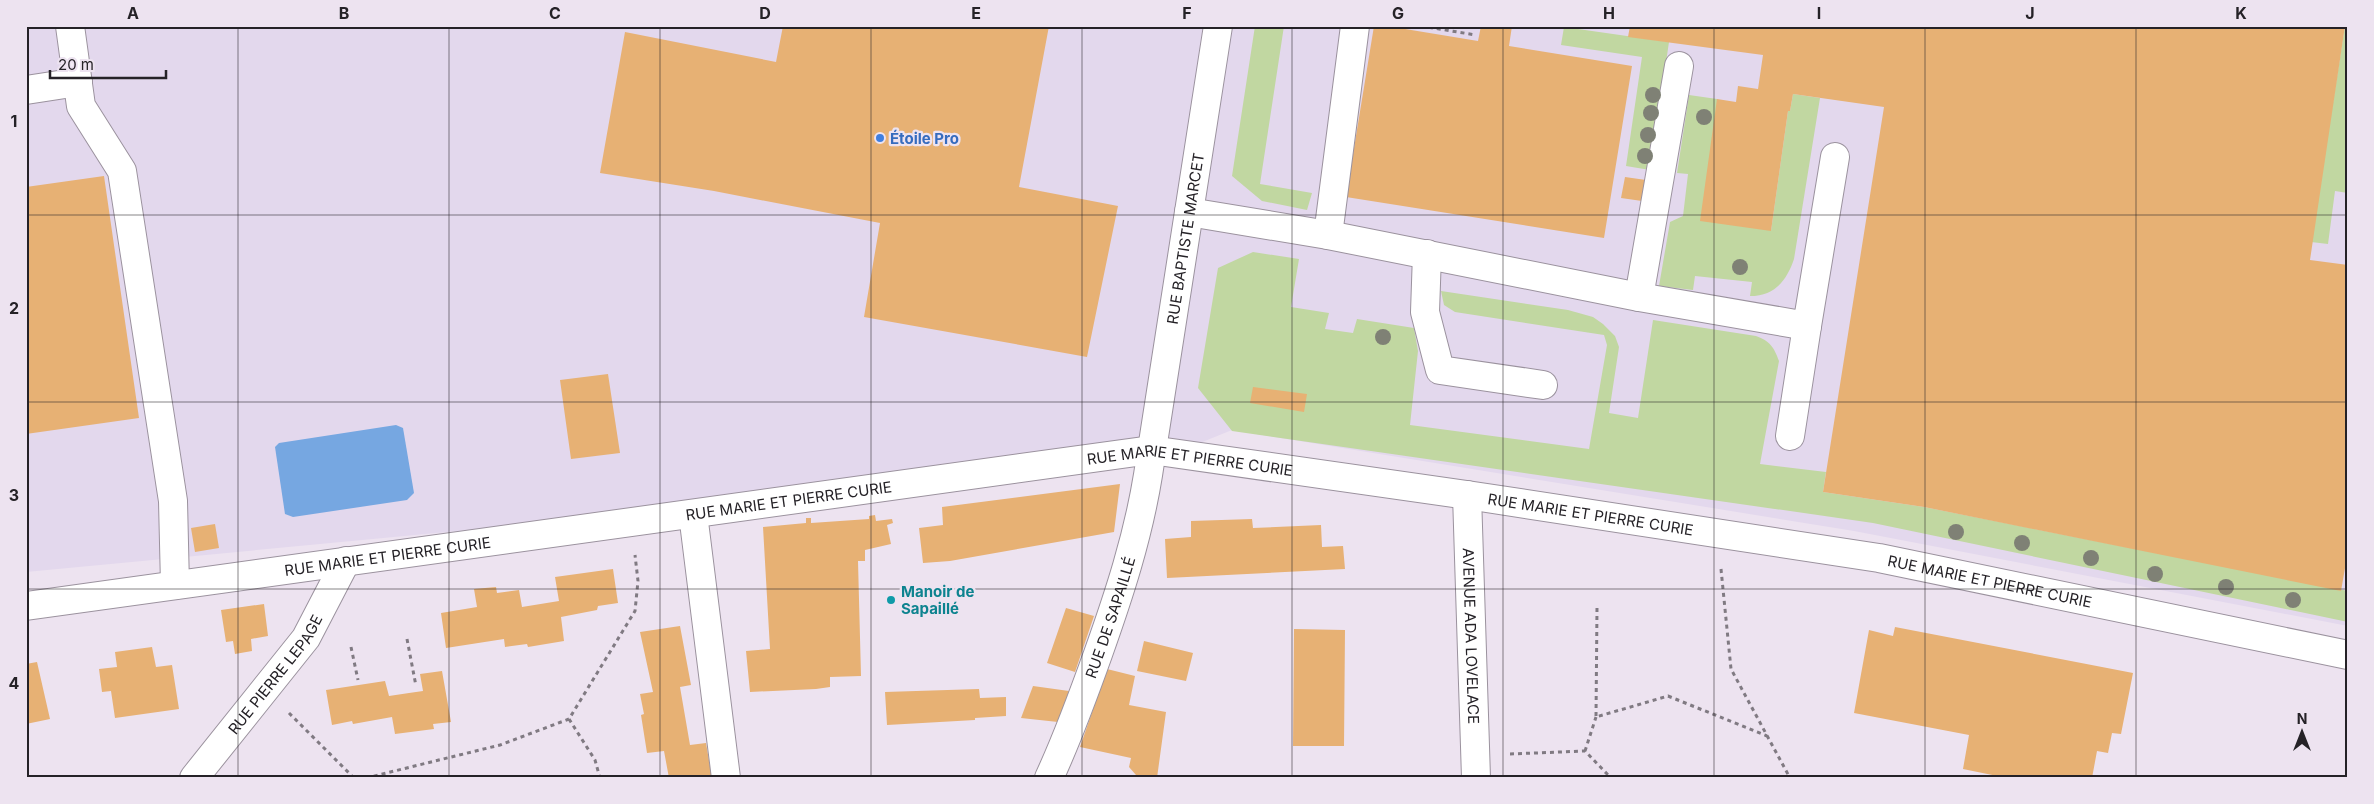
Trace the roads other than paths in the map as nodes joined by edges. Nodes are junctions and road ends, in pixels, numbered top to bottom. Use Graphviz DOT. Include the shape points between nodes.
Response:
graph roads {
  1 [pos="70,26"];
  2 [pos="1218,26"];
  3 [pos="1355,26"];
  4 [pos="1679,66"];
  5 [pos="78,82"];
  6 [pos="26,90"];
  7 [pos="1836,157"];
  8 [pos="1189,212"];
  9 [pos="1328,235"];
  10 [pos="1427,254"];
  11 [pos="1639,297"];
  12 [pos="1807,326"];
  13 [pos="1543,385"];
  14 [pos="1790,436"];
  15 [pos="1151,450"];
  16 [pos="1467,495"];
  17 [pos="693,514"];
  18 [pos="346,561"];
  19 [pos="175,585"];
  20 [pos="26,606"];
  21 [pos="2348,655"];
  22 [pos="1475,766"];
  23 [pos="194,778"];
  24 [pos="726,778"];
  25 [pos="1048,778"];
  1 -- 5 [label="street"];
  2 -- 8 [label="street, RUE BAPTISTE MARCET"];
  3 -- 9 [label="street"];
  4 -- 11 [label="street"];
  5 -- 6 [label="street"];
  5 -- 19 [label="street" via="81,106 122,172 173,501"];
  7 -- 12 [label="street"];
  8 -- 9 [label="street"];
  8 -- 15 [label="street, RUE BAPTISTE MARCET"];
  9 -- 10 [label="street"];
  10 -- 11 [label="street"];
  10 -- 13 [label="street" via="1425,312 1440,370"];
  11 -- 12 [label="street"];
  12 -- 14 [label="street"];
  15 -- 16 [label="street, RUE MARIE ET PIERRE CURIE"];
  15 -- 17 [label="street, RUE MARIE ET PIERRE CURIE"];
  15 -- 25 [label="street, RUE DE SAPAILLÉ" via="1138,528 1119,594 1070,733"];
  16 -- 21 [label="street, RUE MARIE ET PIERRE CURIE" via="1879,558"];
  16 -- 22 [label="street, AVENUE ADA LOVELACE"];
  17 -- 18 [label="street, RUE MARIE ET PIERRE CURIE"];
  17 -- 24 [label="street"];
  18 -- 19 [label="street, RUE MARIE ET PIERRE CURIE"];
  18 -- 23 [label="street, RUE PIERRE LEPAGE" via="306,638"];
  19 -- 20 [label="street, RUE MARIE ET PIERRE CURIE"];
}
